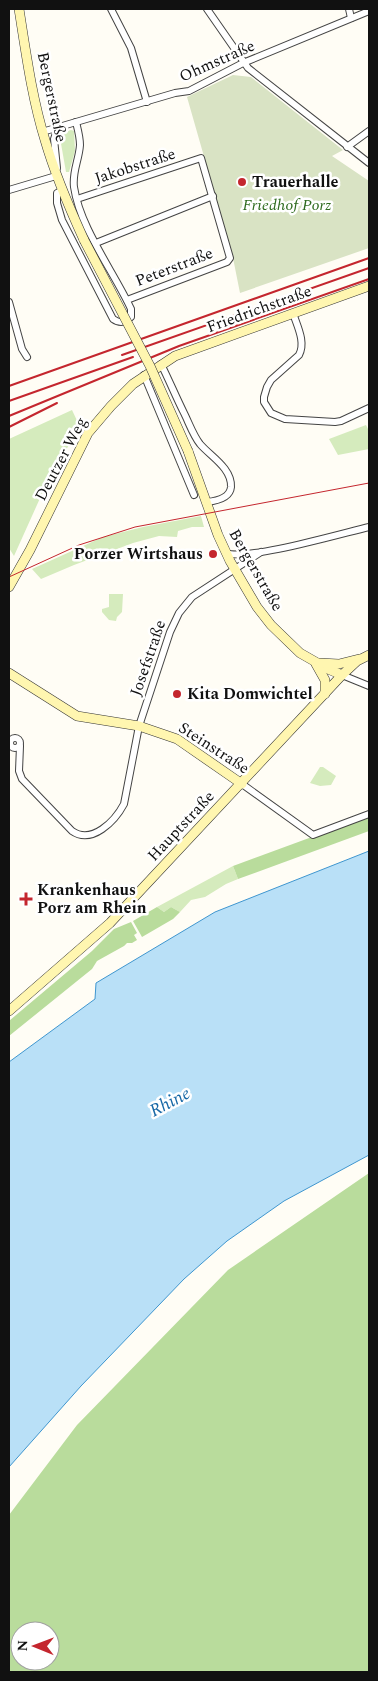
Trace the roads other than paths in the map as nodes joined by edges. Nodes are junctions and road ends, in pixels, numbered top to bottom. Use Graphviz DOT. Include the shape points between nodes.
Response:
graph roads {
  1 [pos="19,9"];
  2 [pos="111,9"];
  3 [pos="207,9"];
  4 [pos="349,9"];
  5 [pos="369,11"];
  6 [pos="350,18"];
  7 [pos="244,63"];
  8 [pos="147,102"];
  9 [pos="76,122"];
  10 [pos="58,128"];
  11 [pos="369,131"];
  12 [pos="42,132"];
  13 [pos="348,147"];
  14 [pos="369,163"];
  15 [pos="56,176"];
  16 [pos="9,190"];
  17 [pos="61,191"];
  18 [pos="212,196"];
  19 [pos="77,199"];
  20 [pos="96,243"];
  21 [pos="369,286"];
  22 [pos="127,300"];
  23 [pos="9,302"];
  24 [pos="292,313"];
  25 [pos="27,357"];
  26 [pos="161,364"];
  27 [pos="144,375"];
  28 [pos="369,408"];
  29 [pos="194,495"];
  30 [pos="207,502"];
  31 [pos="369,526"];
  32 [pos="261,552"];
  33 [pos="226,554"];
  34 [pos="234,570"];
  35 [pos="9,587"];
  36 [pos="366,656"];
  37 [pos="315,662"];
  38 [pos="9,673"];
  39 [pos="342,675"];
  40 [pos="369,686"];
  41 [pos="325,694"];
  42 [pos="139,726"];
  43 [pos="20,746"];
  44 [pos="242,784"];
  45 [pos="369,814"];
  46 [pos="9,1011"];
  1 -- 12 [label="street, Bergerstraße"];
  2 -- 8 [label="street" via="131,48"];
  3 -- 7 [label="street"];
  4 -- 6 [label="street"];
  5 -- 6 [label="street, Ohmstraße"];
  6 -- 7 [label="street, Ohmstraße"];
  7 -- 8 [label="street, Ohmstraße" via="189,91"];
  7 -- 13 [label="street"];
  8 -- 9 [label="street, Ohmstraße"];
  9 -- 10 [label="street, Ohmstraße"];
  9 -- 19 [label="street, Bergerstraße" via="80,146 74,173"];
  10 -- 12 [label="street, Ohmstraße"];
  10 -- 17 [label="street, Bergerstraße" via="54,139"];
  11 -- 13 [label="street"];
  12 -- 15 [label="street, Bergerstraße"];
  13 -- 14 [label="street"];
  15 -- 16 [label="street"];
  15 -- 17 [label="street, Bergerstraße"];
  17 -- 22 [label="street, Bergerstraße" via="57,193 56,203 62,220 117,322 131,317"];
  17 -- 30 [label="street, Bergerstraße, bridge" via="154,374"];
  18 -- 19 [label="street, Jakobstraße" via="201,158"];
  18 -- 20 [label="street"];
  18 -- 22 [label="street, Peterstraße" via="230,258 227,262"];
  19 -- 20 [label="street, Bergerstraße"];
  20 -- 22 [label="street, Bergerstraße"];
  21 -- 24 [label="street, Friedrichstraße"];
  23 -- 25 [label="street"];
  24 -- 26 [label="street, Friedrichstraße" via="187,351"];
  24 -- 28 [label="street" via="301,337 301,351 266,387 264,399 268,409 280,418 328,422 341,421"];
  26 -- 27 [label="street, Deutzer Weg"];
  26 -- 30 [label="street" via="192,431 221,464 231,483 228,494"];
  27 -- 29 [label="street"];
  27 -- 35 [label="street, Deutzer Weg" via="93,426"];
  30 -- 33 [label="street, Bergerstraße"];
  31 -- 32 [label="street, Josefstraße"];
  32 -- 33 [label="street, Josefstraße"];
  32 -- 34 [label="street, Josefstraße"];
  33 -- 34 [label="street, Bergerstraße"];
  34 -- 37 [label="street, Bergerstraße" via="270,625 290,645"];
  34 -- 42 [label="street, Josefstraße" via="192,597 179,613"];
  36 -- 37 [label="street" via="335,664"];
  36 -- 39 [label="street, Hauptstraße"];
  37 -- 39 [label="street, Bergerstraße"];
  37 -- 41 [label="street" via="325,680"];
  38 -- 42 [label="street, Steinstraße" via="77,716"];
  39 -- 40 [label="street"];
  39 -- 41 [label="street, Hauptstraße"];
  41 -- 44 [label="street, Hauptstraße"];
  42 -- 43 [label="street, Josefstraße" via="124,804 117,815 93,834 72,832 22,778"];
  42 -- 44 [label="street, Steinstraße" via="177,739"];
  44 -- 45 [label="street, Steinstraße" via="313,835"];
  44 -- 46 [label="street, Hauptstraße" via="110,923"];
}
